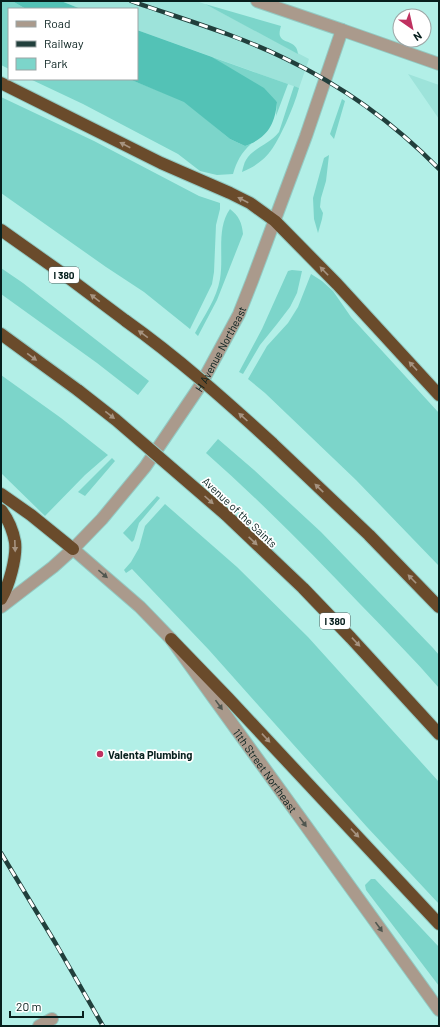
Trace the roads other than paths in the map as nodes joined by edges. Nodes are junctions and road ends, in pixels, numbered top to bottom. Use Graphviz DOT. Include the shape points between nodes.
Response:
graph roads {
  1 [pos="257,1"];
  2 [pos="342,30"];
  3 [pos="439,64"];
  4 [pos="1,83"];
  5 [pos="275,221"];
  6 [pos="1,230"];
  7 [pos="1,334"];
  8 [pos="439,395"];
  9 [pos="1,494"];
  10 [pos="1,510"];
  11 [pos="73,549"];
  12 [pos="1,599"];
  13 [pos="1,607"];
  14 [pos="439,607"];
  15 [pos="171,639"];
  16 [pos="439,734"];
  17 [pos="439,924"];
  18 [pos="439,1010"];
  19 [pos="52,1019"];
  20 [pos="39,1026"];
  1 -- 2 [label="street"];
  2 -- 3 [label="street"];
  2 -- 5 [label="street, H Avenue Northeast"];
  5 -- 4 [label="highway, one-way" via="250,203 161,163"];
  8 -- 5 [label="highway, one-way" via="333,279"];
  5 -- 11 [label="street, H Avenue Northeast" via="239,314 200,386 140,473"];
  14 -- 6 [label="highway, I 380, one-way, bridge" via="272,443 191,371 153,340"];
  7 -- 16 [label="highway, Avenue of the Saints / I 380, one-way, bridge" via="116,420 225,514 303,588"];
  9 -- 11 [label="highway"];
  10 -- 12 [label="highway, one-way" via="12,528 15,542 10,575"];
  11 -- 13 [label="street, H Avenue Northeast"];
  11 -- 15 [label="street, 11th Street Northeast, one-way" via="140,607"];
  15 -- 17 [label="highway, one-way"];
  15 -- 18 [label="street, 11th Street Northeast, one-way"];
  19 -- 20 [label="street"];
}
